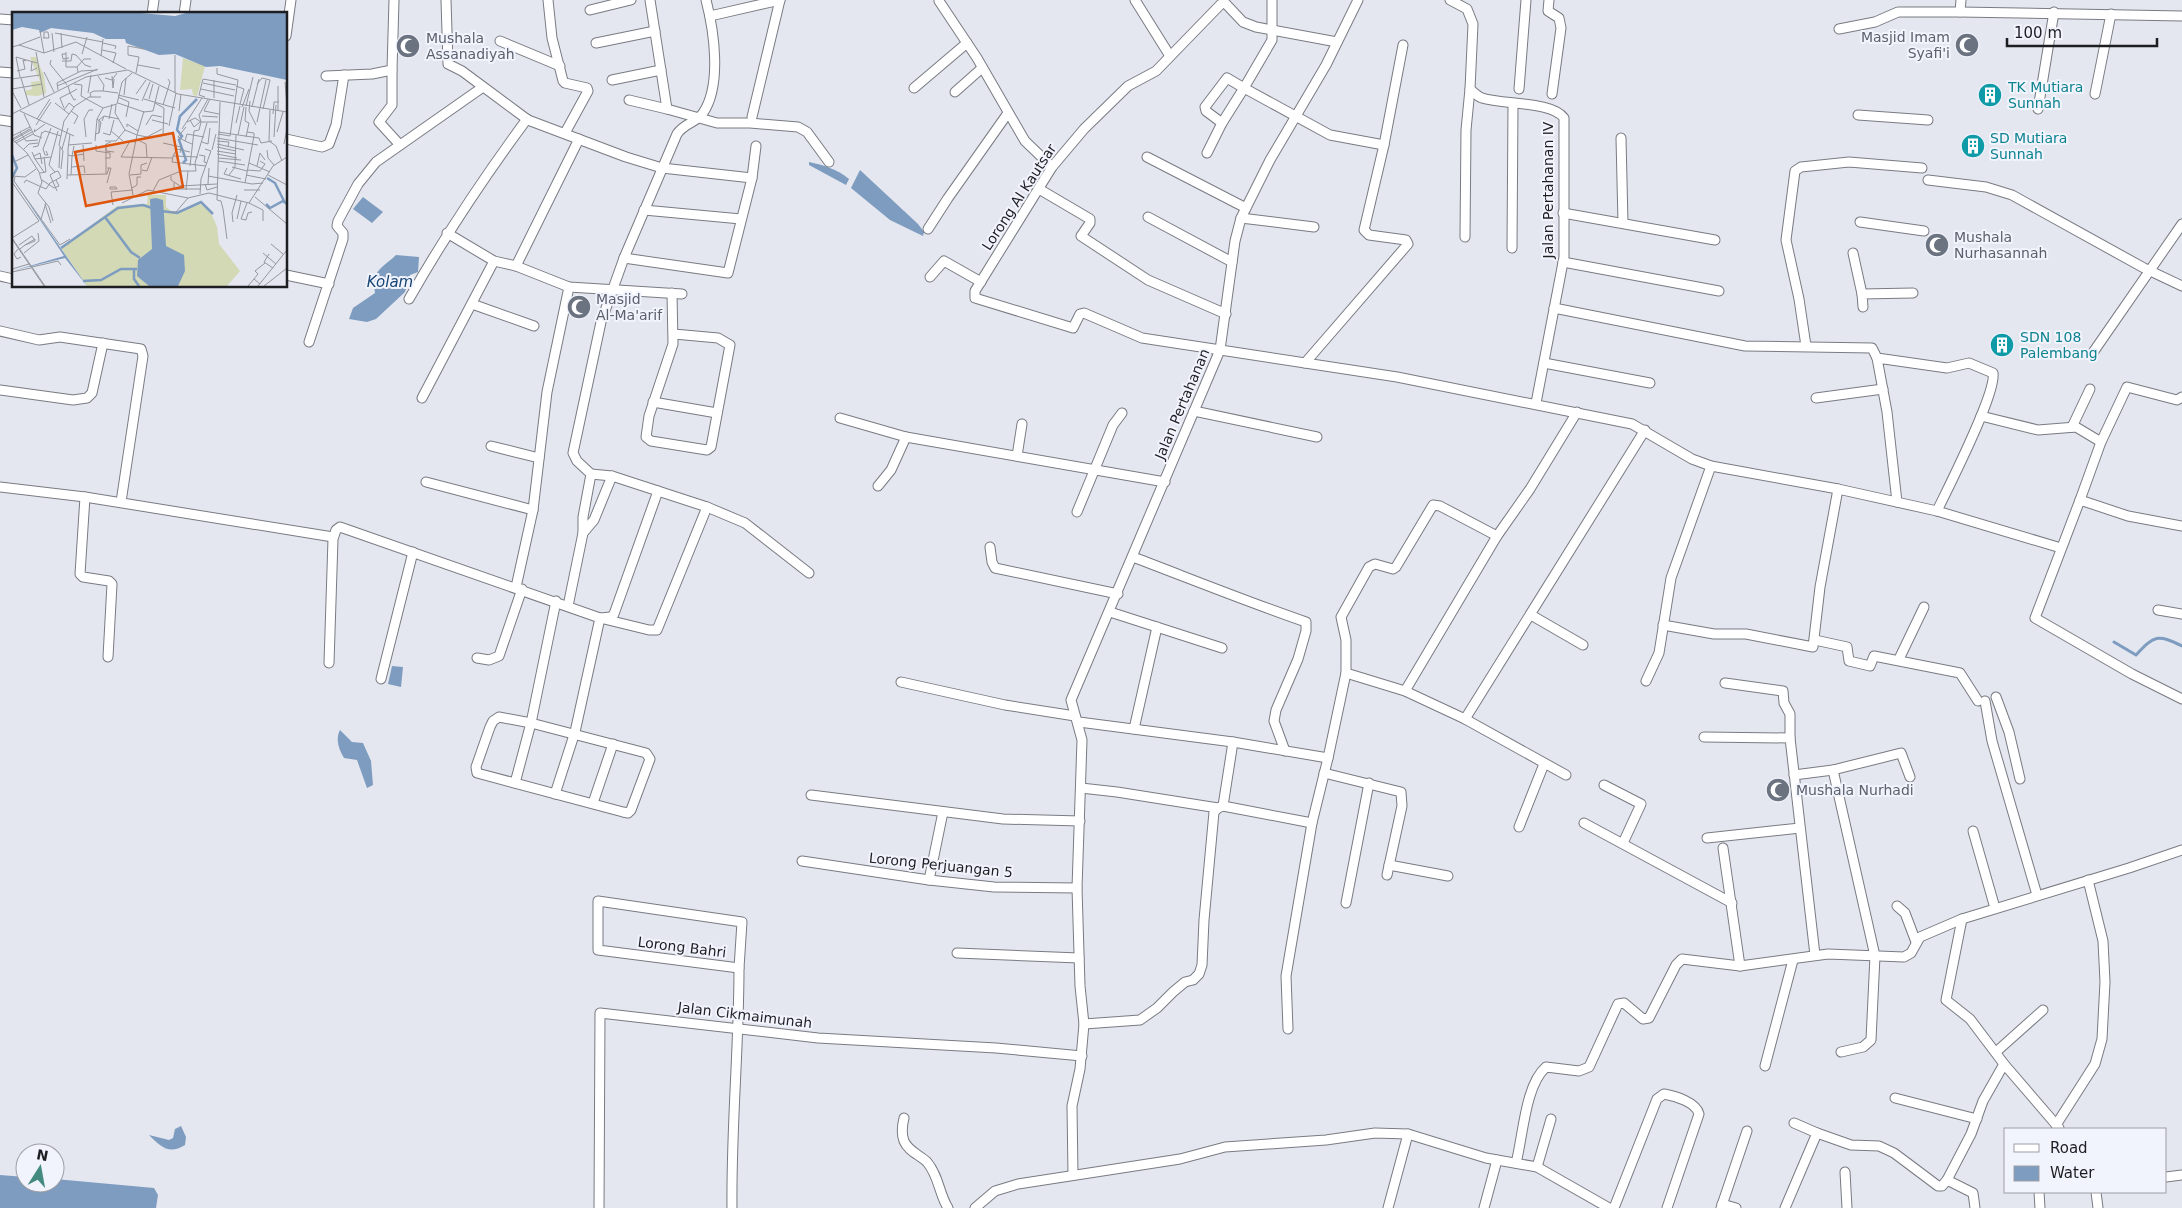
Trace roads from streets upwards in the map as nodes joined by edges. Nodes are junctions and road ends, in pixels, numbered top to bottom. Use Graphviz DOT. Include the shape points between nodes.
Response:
graph roads {
  1 [pos="291,0"];
  2 [pos="394,0"];
  3 [pos="446,0"];
  4 [pos="548,0"];
  5 [pos="631,0"];
  6 [pos="650,0"];
  7 [pos="706,0"];
  8 [pos="780,0"];
  9 [pos="1135,0"];
  10 [pos="1272,0"];
  11 [pos="1358,0"];
  12 [pos="1450,0"];
  13 [pos="1526,0"];
  14 [pos="1549,0"];
  15 [pos="1961,0"];
  16 [pos="939,1"];
  17 [pos="1224,1"];
  18 [pos="590,10"];
  19 [pos="1960,12"];
  20 [pos="2054,12"];
  21 [pos="2111,14"];
  22 [pos="710,16"];
  23 [pos="2182,16"];
  24 [pos="288,22"];
  25 [pos="1272,29"];
  26 [pos="1839,29"];
  27 [pos="655,31"];
  28 [pos="500,42"];
  29 [pos="1337,42"];
  30 [pos="596,43"];
  31 [pos="967,43"];
  32 [pos="1403,45"];
  33 [pos="1170,56"];
  34 [pos="560,66"];
  35 [pos="982,68"];
  36 [pos="392,70"];
  37 [pos="661,70"];
  38 [pos="344,75"];
  39 [pos="326,76"];
  40 [pos="612,80"];
  41 [pos="483,87"];
  42 [pos="914,88"];
  43 [pos="1244,88"];
  44 [pos="1470,88"];
  45 [pos="1519,89"];
  46 [pos="955,92"];
  47 [pos="1552,94"];
  48 [pos="2095,94"];
  49 [pos="629,100"];
  50 [pos="1513,104"];
  51 [pos="667,109"];
  52 [pos="2038,109"];
  53 [pos="1008,113"];
  54 [pos="1858,115"];
  55 [pos="752,116"];
  56 [pos="1295,117"];
  57 [pos="527,119"];
  58 [pos="698,119"];
  59 [pos="1928,120"];
  60 [pos="1222,122"];
  61 [pos="565,133"];
  62 [pos="1621,138"];
  63 [pos="579,139"];
  64 [pos="288,140"];
  65 [pos="400,144"];
  66 [pos="1384,145"];
  67 [pos="756,146"];
  68 [pos="1207,153"];
  69 [pos="1147,157"];
  70 [pos="829,162"];
  71 [pos="1052,167"];
  72 [pos="662,168"];
  73 [pos="1922,168"];
  74 [pos="752,178"];
  75 [pos="1928,180"];
  76 [pos="1039,189"];
  77 [pos="1246,208"];
  78 [pos="644,210"];
  79 [pos="1563,213"];
  80 [pos="1148,217"];
  81 [pos="1242,218"];
  82 [pos="741,219"];
  83 [pos="1860,222"];
  84 [pos="1622,224"];
  85 [pos="2182,224"];
  86 [pos="1314,228"];
  87 [pos="928,229"];
  88 [pos="1924,232"];
  89 [pos="447,233"];
  90 [pos="1465,237"];
  91 [pos="1715,240"];
  92 [pos="1512,248"];
  93 [pos="1853,253"];
  94 [pos="624,258"];
  95 [pos="494,261"];
  96 [pos="1232,262"];
  97 [pos="1563,262"];
  98 [pos="516,266"];
  99 [pos="2150,271"];
  100 [pos="288,275"];
  101 [pos="0,276"];
  102 [pos="930,277"];
  103 [pos="12,280"];
  104 [pos="981,282"];
  105 [pos="329,284"];
  106 [pos="2182,286"];
  107 [pos="569,287"];
  108 [pos="611,290"];
  109 [pos="1719,291"];
  110 [pos="1913,293"];
  111 [pos="1862,294"];
  112 [pos="409,299"];
  113 [pos="472,304"];
  114 [pos="1863,307"];
  115 [pos="1554,308"];
  116 [pos="1226,314"];
  117 [pos="534,326"];
  118 [pos="0,331"];
  119 [pos="674,334"];
  120 [pos="309,342"];
  121 [pos="103,343"];
  122 [pos="1806,346"];
  123 [pos="1220,350"];
  124 [pos="2094,351"];
  125 [pos="1877,358"];
  126 [pos="1544,362"];
  127 [pos="1305,363"];
  128 [pos="1650,383"];
  129 [pos="1883,389"];
  130 [pos="2090,389"];
  131 [pos="0,390"];
  132 [pos="2182,397"];
  133 [pos="422,398"];
  134 [pos="1816,398"];
  135 [pos="654,402"];
  136 [pos="1536,403"];
  137 [pos="1194,411"];
  138 [pos="1577,412"];
  139 [pos="717,413"];
  140 [pos="1122,414"];
  141 [pos="1981,416"];
  142 [pos="840,418"];
  143 [pos="1022,424"];
  144 [pos="2072,427"];
  145 [pos="1645,430"];
  146 [pos="1317,436"];
  147 [pos="906,437"];
  148 [pos="2101,442"];
  149 [pos="492,446"];
  150 [pos="1017,456"];
  151 [pos="539,458"];
  152 [pos="1711,466"];
  153 [pos="1096,469"];
  154 [pos="591,474"];
  155 [pos="612,476"];
  156 [pos="426,482"];
  157 [pos="1165,482"];
  158 [pos="878,486"];
  159 [pos="0,487"];
  160 [pos="1838,489"];
  161 [pos="658,491"];
  162 [pos="85,496"];
  163 [pos="2080,500"];
  164 [pos="121,502"];
  165 [pos="1897,502"];
  166 [pos="707,507"];
  167 [pos="533,510"];
  168 [pos="1937,511"];
  169 [pos="1076,512"];
  170 [pos="2182,526"];
  171 [pos="583,533"];
  172 [pos="1497,536"];
  173 [pos="333,537"];
  174 [pos="990,547"];
  175 [pos="2061,548"];
  176 [pos="413,552"];
  177 [pos="1133,557"];
  178 [pos="808,573"];
  179 [pos="519,588"];
  180 [pos="1118,594"];
  181 [pos="556,601"];
  182 [pos="568,606"];
  183 [pos="1924,607"];
  184 [pos="2158,610"];
  185 [pos="1110,612"];
  186 [pos="2182,614"];
  187 [pos="1531,615"];
  188 [pos="600,618"];
  189 [pos="1664,624"];
  190 [pos="1157,627"];
  191 [pos="1815,640"];
  192 [pos="1584,645"];
  193 [pos="1222,648"];
  194 [pos="108,657"];
  195 [pos="477,658"];
  196 [pos="1899,659"];
  197 [pos="328,663"];
  198 [pos="1346,673"];
  199 [pos="381,679"];
  200 [pos="901,682"];
  201 [pos="1646,682"];
  202 [pos="1725,683"];
  203 [pos="1404,691"];
  204 [pos="1996,697"];
  205 [pos="2182,699"];
  206 [pos="1077,719"];
  207 [pos="1465,719"];
  208 [pos="531,723"];
  209 [pos="1134,729"];
  210 [pos="574,735"];
  211 [pos="1704,737"];
  212 [pos="1790,738"];
  213 [pos="1233,742"];
  214 [pos="612,744"];
  215 [pos="1285,751"];
  216 [pos="1328,758"];
  217 [pos="1544,764"];
  218 [pos="1833,770"];
  219 [pos="1324,773"];
  220 [pos="1566,775"];
  221 [pos="1794,775"];
  222 [pos="1910,777"];
  223 [pos="2020,779"];
  224 [pos="515,783"];
  225 [pos="1369,783"];
  226 [pos="1604,785"];
  227 [pos="1081,788"];
  228 [pos="555,794"];
  229 [pos="811,795"];
  230 [pos="593,803"];
  231 [pos="1221,807"];
  232 [pos="943,812"];
  233 [pos="1080,821"];
  234 [pos="1312,823"];
  235 [pos="1584,823"];
  236 [pos="1519,827"];
  237 [pos="1800,828"];
  238 [pos="1973,831"];
  239 [pos="1708,838"];
  240 [pos="1624,843"];
  241 [pos="1723,848"];
  242 [pos="2182,850"];
  243 [pos="802,861"];
  244 [pos="1389,865"];
  245 [pos="1388,875"];
  246 [pos="1448,876"];
  247 [pos="928,880"];
  248 [pos="2088,880"];
  249 [pos="1077,888"];
  250 [pos="2037,895"];
  251 [pos="1732,903"];
  252 [pos="1346,904"];
  253 [pos="1897,906"];
  254 [pos="1995,908"];
  255 [pos="1962,919"];
  256 [pos="1916,942"];
  257 [pos="957,954"];
  258 [pos="1815,956"];
  259 [pos="1875,956"];
  260 [pos="1079,958"];
  261 [pos="1794,960"];
  262 [pos="1740,966"];
  263 [pos="739,968"];
  264 [pos="2043,1010"];
  265 [pos="1084,1024"];
  266 [pos="739,1028"];
  267 [pos="1288,1029"];
  268 [pos="1841,1052"];
  269 [pos="1996,1052"];
  270 [pos="1082,1056"];
  271 [pos="2004,1064"];
  272 [pos="1765,1066"];
  273 [pos="1895,1098"];
  274 [pos="904,1118"];
  275 [pos="1551,1119"];
  276 [pos="1977,1119"];
  277 [pos="1794,1123"];
  278 [pos="2058,1127"];
  279 [pos="1747,1131"];
  280 [pos="1817,1133"];
  281 [pos="1408,1134"];
  282 [pos="1497,1160"];
  283 [pos="1516,1164"];
  284 [pos="1537,1167"];
  285 [pos="1845,1172"];
  286 [pos="1073,1175"];
  287 [pos="2182,1175"];
  288 [pos="2167,1178"];
  289 [pos="1948,1180"];
  290 [pos="2039,1193"];
  291 [pos="2096,1193"];
  292 [pos="1721,1206"];
  293 [pos="599,1208"];
  294 [pos="732,1208"];
  295 [pos="948,1208"];
  296 [pos="975,1208"];
  297 [pos="1388,1208"];
  298 [pos="1484,1208"];
  299 [pos="1609,1208"];
  300 [pos="1614,1208"];
  301 [pos="1667,1208"];
  302 [pos="1736,1208"];
  303 [pos="1784,1208"];
  304 [pos="1847,1208"];
  305 [pos="1975,1208"];
  306 [pos="2040,1208"];
  307 [pos="2098,1208"];
  1 -- 24 [label="street"];
  2 -- 36 [label="street"];
  3 -- 41 [label="street" via="448,64"];
  4 -- 34 [label="street" via="552,38"];
  5 -- 18 [label="street"];
  6 -- 27 [label="street"];
  7 -- 22 [label="street"];
  8 -- 22 [label="street"];
  8 -- 55 [label="street"];
  9 -- 33 [label="street"];
  10 -- 25 [label="street"];
  11 -- 29 [label="street, Jalan Pertahanan"];
  12 -- 44 [label="street" via="1467,9 1473,24"];
  13 -- 45 [label="street"];
  14 -- 47 [label="street" via="1548,10 1559,18 1561,28"];
  15 -- 19 [label="street"];
  16 -- 31 [label="street"];
  17 -- 25 [label="street, Lorong Al Kautsar" via="1243,22"];
  17 -- 33 [label="street, Lorong Al Kautsar"];
  19 -- 20 [label="street"];
  19 -- 26 [label="street" via="1898,12 1875,22"];
  20 -- 21 [label="street"];
  20 -- 52 [label="street"];
  21 -- 23 [label="street"];
  21 -- 48 [label="street"];
  22 -- 58 [label="street" via="715,57 711,93"];
  25 -- 29 [label="street, Lorong Al Kautsar"];
  25 -- 43 [label="street" via="1270,46"];
  27 -- 30 [label="street"];
  27 -- 37 [label="street"];
  28 -- 34 [label="street"];
  29 -- 56 [label="street, Jalan Pertahanan"];
  31 -- 35 [label="street"];
  31 -- 42 [label="street"];
  32 -- 66 [label="street"];
  33 -- 71 [label="street, Lorong Al Kautsar" via="1156,71 1128,86 1084,129"];
  34 -- 61 [label="street" via="565,83 588,91"];
  35 -- 46 [label="street"];
  35 -- 53 [label="street"];
  36 -- 38 [label="street"];
  36 -- 65 [label="street" via="392,105 379,122"];
  37 -- 40 [label="street"];
  37 -- 51 [label="street"];
  38 -- 39 [label="street"];
  38 -- 64 [label="street" via="336,125 328,144 322,147"];
  41 -- 57 [label="street"];
  41 -- 65 [label="street"];
  43 -- 56 [label="street"];
  43 -- 60 [label="street"];
  43 -- 60 [label="street" via="1227,78 1205,106 1206,111"];
  44 -- 50 [label="street, Jalan Pertahanan IV" via="1480,98"];
  44 -- 90 [label="street" via="1466,130"];
  49 -- 51 [label="street"];
  50 -- 79 [label="street, Jalan Pertahanan IV" via="1553,109 1564,118"];
  50 -- 92 [label="street"];
  51 -- 58 [label="street"];
  53 -- 71 [label="street" via="1025,141"];
  53 -- 87 [label="street"];
  54 -- 59 [label="street"];
  56 -- 66 [label="street" via="1330,135"];
  56 -- 77 [label="street, Jalan Pertahanan"];
  57 -- 61 [label="street"];
  57 -- 89 [label="street"];
  58 -- 70 [label="street" via="798,127 807,132"];
  58 -- 72 [label="street" via="681,128"];
  60 -- 68 [label="street"];
  61 -- 63 [label="street"];
  62 -- 84 [label="street"];
  63 -- 72 [label="street"];
  63 -- 98 [label="street"];
  65 -- 105 [label="street" via="376,162 343,210 337,226 344,239"];
  66 -- 127 [label="street" via="1364,230 1369,235 1406,240 1408,244"];
  67 -- 74 [label="street"];
  69 -- 77 [label="street"];
  71 -- 76 [label="street, Lorong Al Kautsar"];
  72 -- 74 [label="street"];
  72 -- 78 [label="street"];
  73 -- 122 [label="street" via="1849,162 1801,167 1795,171 1786,240"];
  74 -- 82 [label="street"];
  75 -- 99 [label="street" via="1986,187 2012,195"];
  76 -- 104 [label="street, Lorong Al Kautsar"];
  76 -- 116 [label="street" via="1090,220 1081,236 1108,256 1148,280"];
  77 -- 81 [label="street, Jalan Pertahanan"];
  78 -- 82 [label="street"];
  78 -- 94 [label="street"];
  79 -- 84 [label="street"];
  79 -- 97 [label="street, Jalan Pertahanan IV"];
  80 -- 96 [label="street"];
  81 -- 86 [label="street"];
  81 -- 96 [label="street, Jalan Pertahanan"];
  82 -- 94 [label="street" via="728,273"];
  83 -- 88 [label="street"];
  84 -- 91 [label="street"];
  85 -- 99 [label="street"];
  89 -- 95 [label="street"];
  89 -- 112 [label="street"];
  93 -- 111 [label="street"];
  94 -- 108 [label="street"];
  95 -- 98 [label="street"];
  95 -- 113 [label="street"];
  96 -- 116 [label="street, Jalan Pertahanan"];
  97 -- 109 [label="street"];
  97 -- 115 [label="street, Jalan Pertahanan IV"];
  98 -- 107 [label="street"];
  99 -- 106 [label="street"];
  99 -- 124 [label="street"];
  100 -- 105 [label="street"];
  101 -- 103 [label="street"];
  102 -- 104 [label="street" via="944,261"];
  104 -- 123 [label="street, Lorong Al Kautsar" via="975,298 1073,328 1080,314 1084,313 1142,338"];
  105 -- 120 [label="street"];
  107 -- 108 [label="street"];
  107 -- 151 [label="street" via="547,392"];
  108 -- 119 [label="street" via="677,294"];
  108 -- 154 [label="street" via="600,322 574,453 577,461"];
  110 -- 111 [label="street"];
  111 -- 114 [label="street"];
  113 -- 117 [label="street"];
  113 -- 133 [label="street"];
  115 -- 122 [label="street" via="1739,345"];
  115 -- 126 [label="street, Jalan Pertahanan IV"];
  116 -- 123 [label="street, Jalan Pertahanan"];
  118 -- 121 [label="street" via="40,340 60,337"];
  119 -- 135 [label="street"];
  119 -- 139 [label="street" via="728,342 729,354"];
  121 -- 131 [label="street" via="92,393 87,398 73,400"];
  121 -- 164 [label="street" via="137,347 143,352"];
  122 -- 125 [label="street" via="1872,348"];
  123 -- 127 [label="street"];
  123 -- 137 [label="street, Jalan Pertahanan"];
  125 -- 129 [label="street"];
  125 -- 141 [label="street" via="1947,368 1969,363 1991,372 1992,382"];
  126 -- 128 [label="street"];
  126 -- 136 [label="street, Jalan Pertahanan IV"];
  127 -- 136 [label="street"];
  129 -- 134 [label="street"];
  129 -- 165 [label="street"];
  130 -- 144 [label="street"];
  132 -- 148 [label="street" via="2177,400 2127,387"];
  135 -- 139 [label="street"];
  135 -- 139 [label="street" via="646,430 648,439 702,450 711,447"];
  136 -- 138 [label="street"];
  137 -- 146 [label="street"];
  137 -- 157 [label="street, Jalan Pertahanan"];
  138 -- 145 [label="street"];
  138 -- 172 [label="street" via="1530,490"];
  140 -- 153 [label="street" via="1113,425"];
  141 -- 144 [label="street" via="2038,430"];
  141 -- 168 [label="street"];
  142 -- 147 [label="street"];
  143 -- 150 [label="street"];
  144 -- 148 [label="street"];
  145 -- 152 [label="street" via="1692,459"];
  145 -- 187 [label="street"];
  147 -- 150 [label="street"];
  147 -- 158 [label="street" via="891,470"];
  148 -- 163 [label="street"];
  149 -- 151 [label="street"];
  150 -- 153 [label="street"];
  151 -- 167 [label="street"];
  152 -- 160 [label="street"];
  152 -- 189 [label="street" via="1671,578"];
  153 -- 157 [label="street"];
  153 -- 169 [label="street"];
  154 -- 155 [label="street"];
  154 -- 171 [label="street"];
  155 -- 161 [label="street"];
  155 -- 171 [label="street" via="594,520"];
  156 -- 167 [label="street"];
  157 -- 177 [label="street, Jalan Pertahanan"];
  159 -- 162 [label="street"];
  160 -- 165 [label="street"];
  160 -- 191 [label="street" via="1820,587"];
  161 -- 166 [label="street"];
  161 -- 188 [label="street" via="614,614"];
  162 -- 164 [label="street"];
  162 -- 194 [label="street" via="80,574 112,584"];
  163 -- 170 [label="street" via="2128,516"];
  163 -- 175 [label="street"];
  164 -- 173 [label="street"];
  165 -- 168 [label="street"];
  166 -- 178 [label="street" via="745,523"];
  166 -- 188 [label="street" via="657,630"];
  167 -- 179 [label="street"];
  168 -- 175 [label="street"];
  171 -- 182 [label="street"];
  172 -- 198 [label="street" via="1440,506 1431,507 1396,567 1372,565 1344,610 1341,620 1346,640"];
  172 -- 203 [label="street"];
  173 -- 176 [label="street" via="337,528 343,527"];
  173 -- 197 [label="street"];
  174 -- 180 [label="street" via="995,568"];
  175 -- 205 [label="street" via="2036,618"];
  176 -- 179 [label="street"];
  176 -- 199 [label="street"];
  177 -- 180 [label="street, Jalan Pertahanan"];
  177 -- 215 [label="street" via="1306,622 1298,659 1274,721"];
  179 -- 181 [label="street"];
  179 -- 195 [label="street" via="499,656 489,660"];
  180 -- 185 [label="street, Jalan Pertahanan"];
  181 -- 182 [label="street"];
  181 -- 208 [label="street"];
  182 -- 188 [label="street"];
  183 -- 196 [label="street"];
  184 -- 186 [label="street"];
  185 -- 190 [label="street"];
  185 -- 206 [label="street, Jalan Pertahanan" via="1071,700"];
  187 -- 192 [label="street"];
  187 -- 207 [label="street"];
  188 -- 210 [label="street"];
  189 -- 191 [label="street" via="1714,634 1746,634 1810,647"];
  189 -- 201 [label="street" via="1657,661"];
  190 -- 193 [label="street"];
  190 -- 209 [label="street"];
  191 -- 196 [label="street" via="1847,647 1850,662 1870,666 1874,656"];
  196 -- 250 [label="street" via="1960,673 1982,701"];
  198 -- 203 [label="street"];
  198 -- 216 [label="street"];
  200 -- 206 [label="street"];
  202 -- 212 [label="street" via="1783,691 1784,703 1790,714"];
  203 -- 207 [label="street"];
  204 -- 223 [label="street" via="2009,732"];
  206 -- 209 [label="street"];
  206 -- 227 [label="street, Jalan Pertahanan" via="1082,740"];
  207 -- 217 [label="street"];
  208 -- 210 [label="street"];
  208 -- 224 [label="street"];
  208 -- 224 [label="street" via="503,717 494,719 476,767 480,774"];
  209 -- 213 [label="street"];
  210 -- 214 [label="street"];
  210 -- 228 [label="street"];
  211 -- 212 [label="street"];
  212 -- 221 [label="street"];
  213 -- 215 [label="street"];
  213 -- 231 [label="street"];
  214 -- 230 [label="street"];
  214 -- 230 [label="street" via="648,755 650,761 646,775 628,813"];
  215 -- 216 [label="street"];
  216 -- 219 [label="street"];
  217 -- 220 [label="street"];
  217 -- 236 [label="street"];
  218 -- 221 [label="street"];
  218 -- 222 [label="street" via="1901,752"];
  218 -- 259 [label="street"];
  219 -- 225 [label="street"];
  219 -- 234 [label="street"];
  221 -- 237 [label="street"];
  224 -- 228 [label="street"];
  225 -- 244 [label="street" via="1399,791 1402,795"];
  225 -- 252 [label="street"];
  226 -- 240 [label="street" via="1641,804"];
  227 -- 231 [label="street"];
  227 -- 233 [label="street, Jalan Pertahanan"];
  228 -- 230 [label="street"];
  229 -- 232 [label="street"];
  231 -- 234 [label="street"];
  231 -- 265 [label="street" via="1214,812 1199,974 1140,1020"];
  232 -- 233 [label="street" via="1011,820"];
  232 -- 247 [label="street"];
  233 -- 249 [label="street, Jalan Pertahanan"];
  234 -- 267 [label="street" via="1286,976"];
  235 -- 240 [label="street"];
  237 -- 239 [label="street"];
  237 -- 258 [label="street"];
  238 -- 254 [label="street"];
  240 -- 251 [label="street"];
  241 -- 251 [label="street"];
  242 -- 248 [label="street"];
  243 -- 247 [label="street, Lorong Perjuangan 5"];
  244 -- 245 [label="street"];
  244 -- 246 [label="street"];
  247 -- 249 [label="street, Lorong Perjuangan 5" via="994,887"];
  248 -- 250 [label="street"];
  248 -- 278 [label="street" via="2103,941 2102,1039 2095,1064"];
  249 -- 260 [label="street, Jalan Pertahanan"];
  250 -- 254 [label="street"];
  251 -- 262 [label="street"];
  253 -- 256 [label="street" via="1905,913"];
  254 -- 255 [label="street"];
  255 -- 256 [label="street" via="1920,937"];
  255 -- 269 [label="street" via="1946,1000 1970,1019"];
  256 -- 259 [label="street" via="1911,953 1904,956"];
  257 -- 260 [label="street"];
  258 -- 259 [label="street"];
  258 -- 261 [label="street"];
  259 -- 268 [label="street" via="1871,1040 1863,1048"];
  260 -- 265 [label="street, Jalan Pertahanan"];
  261 -- 262 [label="street"];
  261 -- 272 [label="street"];
  262 -- 283 [label="street" via="1682,958 1649,1018 1643,1020 1624,1003 1618,1004 1589,1067 1579,1071 1546,1067 1538,1073"];
  263 -- 263 [label="street, Lorong Bahri" via="598,950 598,901 742,922"];
  263 -- 266 [label="street"];
  264 -- 269 [label="street"];
  265 -- 270 [label="street, Jalan Pertahanan"];
  266 -- 270 [label="street, Jalan Cikmaimunah" via="818,1038"];
  266 -- 293 [label="street, Jalan Cikmaimunah" via="600,1013"];
  266 -- 294 [label="street" via="731,1147"];
  269 -- 271 [label="street"];
  270 -- 286 [label="street, Jalan Pertahanan" via="1072,1106"];
  271 -- 276 [label="street" via="1983,1101"];
  271 -- 278 [label="street"];
  273 -- 276 [label="street"];
  274 -- 295 [label="street" via="904,1141 927,1162"];
  275 -- 284 [label="street"];
  276 -- 289 [label="street"];
  277 -- 280 [label="street"];
  279 -- 292 [label="street"];
  280 -- 289 [label="street" via="1853,1145 1879,1146 1894,1153 1938,1186"];
  280 -- 303 [label="street"];
  281 -- 282 [label="street"];
  281 -- 286 [label="street" via="1375,1133 1225,1147 1171,1160"];
  281 -- 297 [label="street"];
  282 -- 283 [label="street"];
  282 -- 298 [label="street"];
  283 -- 284 [label="street"];
  284 -- 299 [label="street"];
  285 -- 304 [label="street"];
  286 -- 296 [label="street" via="1002,1188"];
  287 -- 288 [label="street"];
  289 -- 305 [label="street" via="1973,1193"];
  290 -- 306 [label="street"];
  291 -- 307 [label="street"];
  292 -- 302 [label="street"];
  300 -- 301 [label="street" via="1657,1099 1664,1094 1696,1107 1699,1114"];
}
